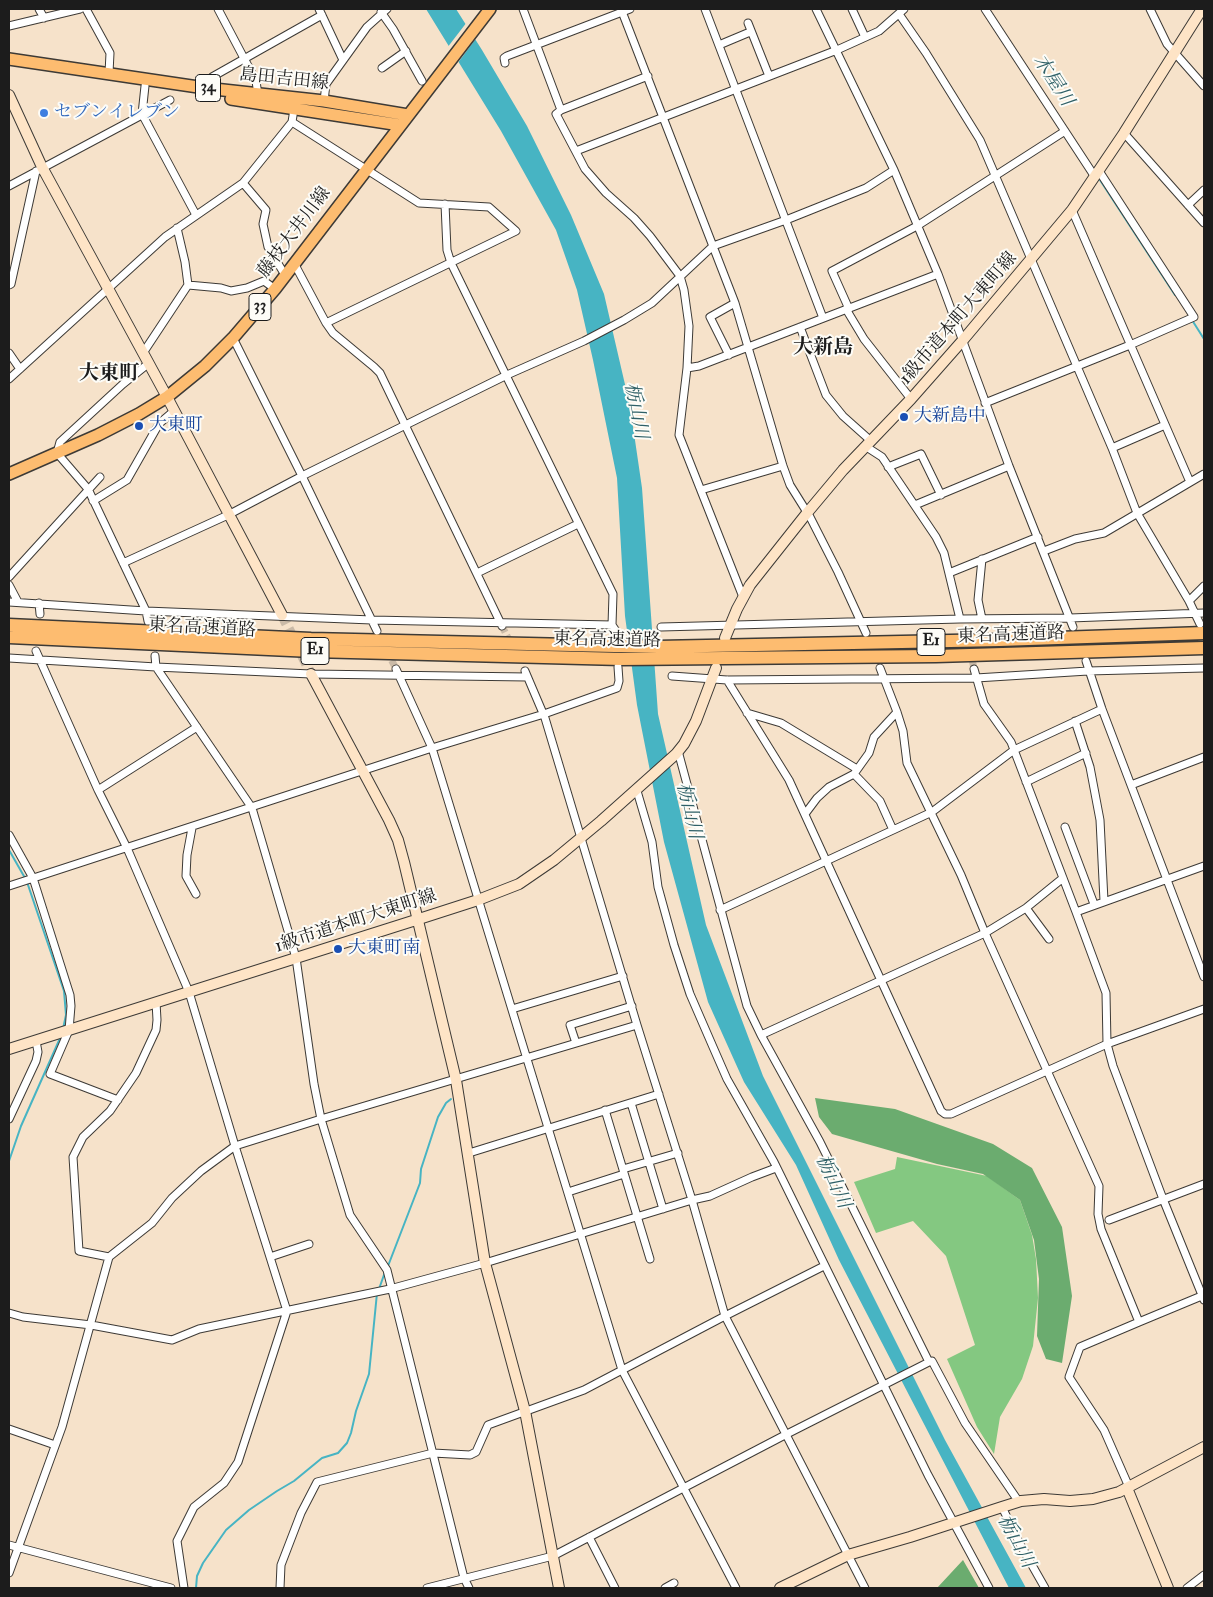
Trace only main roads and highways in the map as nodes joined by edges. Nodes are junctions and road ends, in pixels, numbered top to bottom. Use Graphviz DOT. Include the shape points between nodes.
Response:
graph roads {
  1 [pos="490,9"];
  2 [pos="9,59"];
  3 [pos="9,66"];
  4 [pos="408,115"];
  5 [pos="400,125"];
  6 [pos="9,475"];
  7 [pos="9,625"];
  8 [pos="1202,628"];
  9 [pos="9,637"];
  10 [pos="1204,648"];
  11 [pos="659,653"];
  1 -- 4 [label="main road, 藤枝大井川線 / 33"];
  2 -- 4 [label="main road, 島田吉田線 / 34"];
  3 -- 5 [label="main road, 島田吉田線 / 34"];
  4 -- 5 [label="main road, 藤枝大井川線 / 33"];
  5 -- 6 [label="main road, 藤枝大井川線 / 33" via="275,289 205,366 167,397 98,435"];
  7 -- 11 [label="highway, 東名高速道路 / E1" via="311,639 619,642"];
  8 -- 11 [label="highway, 東名高速道路 / E1" via="999,640"];
  9 -- 11 [label="highway, 東名高速道路 / E1" via="620,663"];
  10 -- 11 [label="highway, 東名高速道路 / E1" via="936,656"];
}
